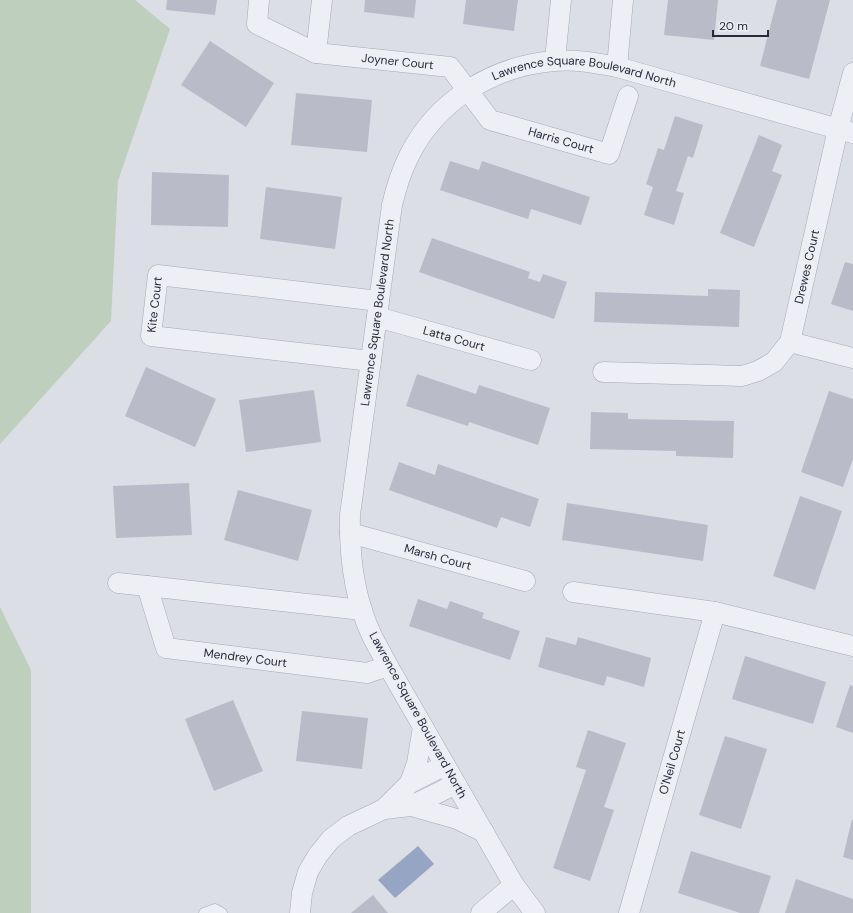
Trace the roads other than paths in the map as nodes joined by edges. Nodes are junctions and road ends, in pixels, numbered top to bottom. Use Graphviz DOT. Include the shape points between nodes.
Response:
graph roads {
  1 [pos="259,0"];
  2 [pos="322,0"];
  3 [pos="561,0"];
  4 [pos="623,0"];
  5 [pos="316,53"];
  6 [pos="555,60"];
  7 [pos="617,67"];
  8 [pos="853,73"];
  9 [pos="467,90"];
  10 [pos="628,96"];
  11 [pos="846,131"];
  12 [pos="378,309"];
  13 [pos="790,342"];
  14 [pos="853,358"];
  15 [pos="531,360"];
  16 [pos="371,361"];
  17 [pos="603,372"];
  18 [pos="350,533"];
  19 [pos="525,581"];
  20 [pos="118,583"];
  21 [pos="147,586"];
  22 [pos="573,592"];
  23 [pos="362,610"];
  24 [pos="715,612"];
  25 [pos="853,646"];
  26 [pos="388,666"];
  27 [pos="423,727"];
  28 [pos="445,765"];
  29 [pos="410,783"];
  30 [pos="456,784"];
  31 [pos="411,806"];
  32 [pos="384,809"];
  33 [pos="484,832"];
  34 [pos="514,885"];
  35 [pos="204,913"];
  36 [pos="222,913"];
  37 [pos="300,913"];
  38 [pos="481,913"];
  39 [pos="535,913"];
  40 [pos="629,913"];
  1 -- 5 [label="street, Joyner Court" via="257,24"];
  2 -- 5 [label="street"];
  3 -- 6 [label="street"];
  4 -- 7 [label="street"];
  5 -- 9 [label="street, Joyner Court" via="450,67"];
  6 -- 7 [label="street, Lawrence Square Boulevard North" via="586,61"];
  6 -- 9 [label="street, Lawrence Square Boulevard North" via="528,64 498,73"];
  7 -- 11 [label="street, Lawrence Square Boulevard North"];
  8 -- 11 [label="street, Drewes Court"];
  9 -- 10 [label="street, Harris Court" via="490,120 609,154"];
  9 -- 12 [label="street, Lawrence Square Boulevard North" via="425,129 399,178 392,205"];
  11 -- 13 [label="street, Drewes Court"];
  12 -- 15 [label="street, Latta Court"];
  12 -- 16 [label="street, Lawrence Square Boulevard North"];
  12 -- 16 [label="street, Kite Court" via="158,275 151,336"];
  13 -- 14 [label="street"];
  13 -- 17 [label="street" via="774,362 742,376"];
  16 -- 18 [label="street, Lawrence Square Boulevard North" via="350,515"];
  18 -- 19 [label="street, Marsh Court"];
  18 -- 23 [label="street, Lawrence Square Boulevard North" via="351,563"];
  20 -- 21 [label="street"];
  21 -- 23 [label="street"];
  21 -- 26 [label="street, Mendrey Court" via="166,648 367,673"];
  22 -- 24 [label="street"];
  23 -- 26 [label="street, Lawrence Square Boulevard North"];
  24 -- 25 [label="street"];
  24 -- 40 [label="street, O'Neil Court"];
  26 -- 27 [label="street, Lawrence Square Boulevard North"];
  27 -- 28 [label="street, Lawrence Square Boulevard North"];
  27 -- 29 [label="street" via="417,763"];
  28 -- 29 [label="street"];
  28 -- 30 [label="street, Lawrence Square Boulevard North"];
  29 -- 32 [label="street"];
  30 -- 31 [label="street"];
  30 -- 33 [label="street, Lawrence Square Boulevard North"];
  31 -- 32 [label="street"];
  31 -- 33 [label="street" via="457,820"];
  32 -- 37 [label="street" via="348,826 331,839 318,855 308,872 302,892"];
  33 -- 34 [label="street, Lawrence Square Boulevard North"];
  34 -- 38 [label="street"];
  34 -- 39 [label="street, Lawrence Square Boulevard North"];
  35 -- 36 [label="lane" via="215,909"];
}
